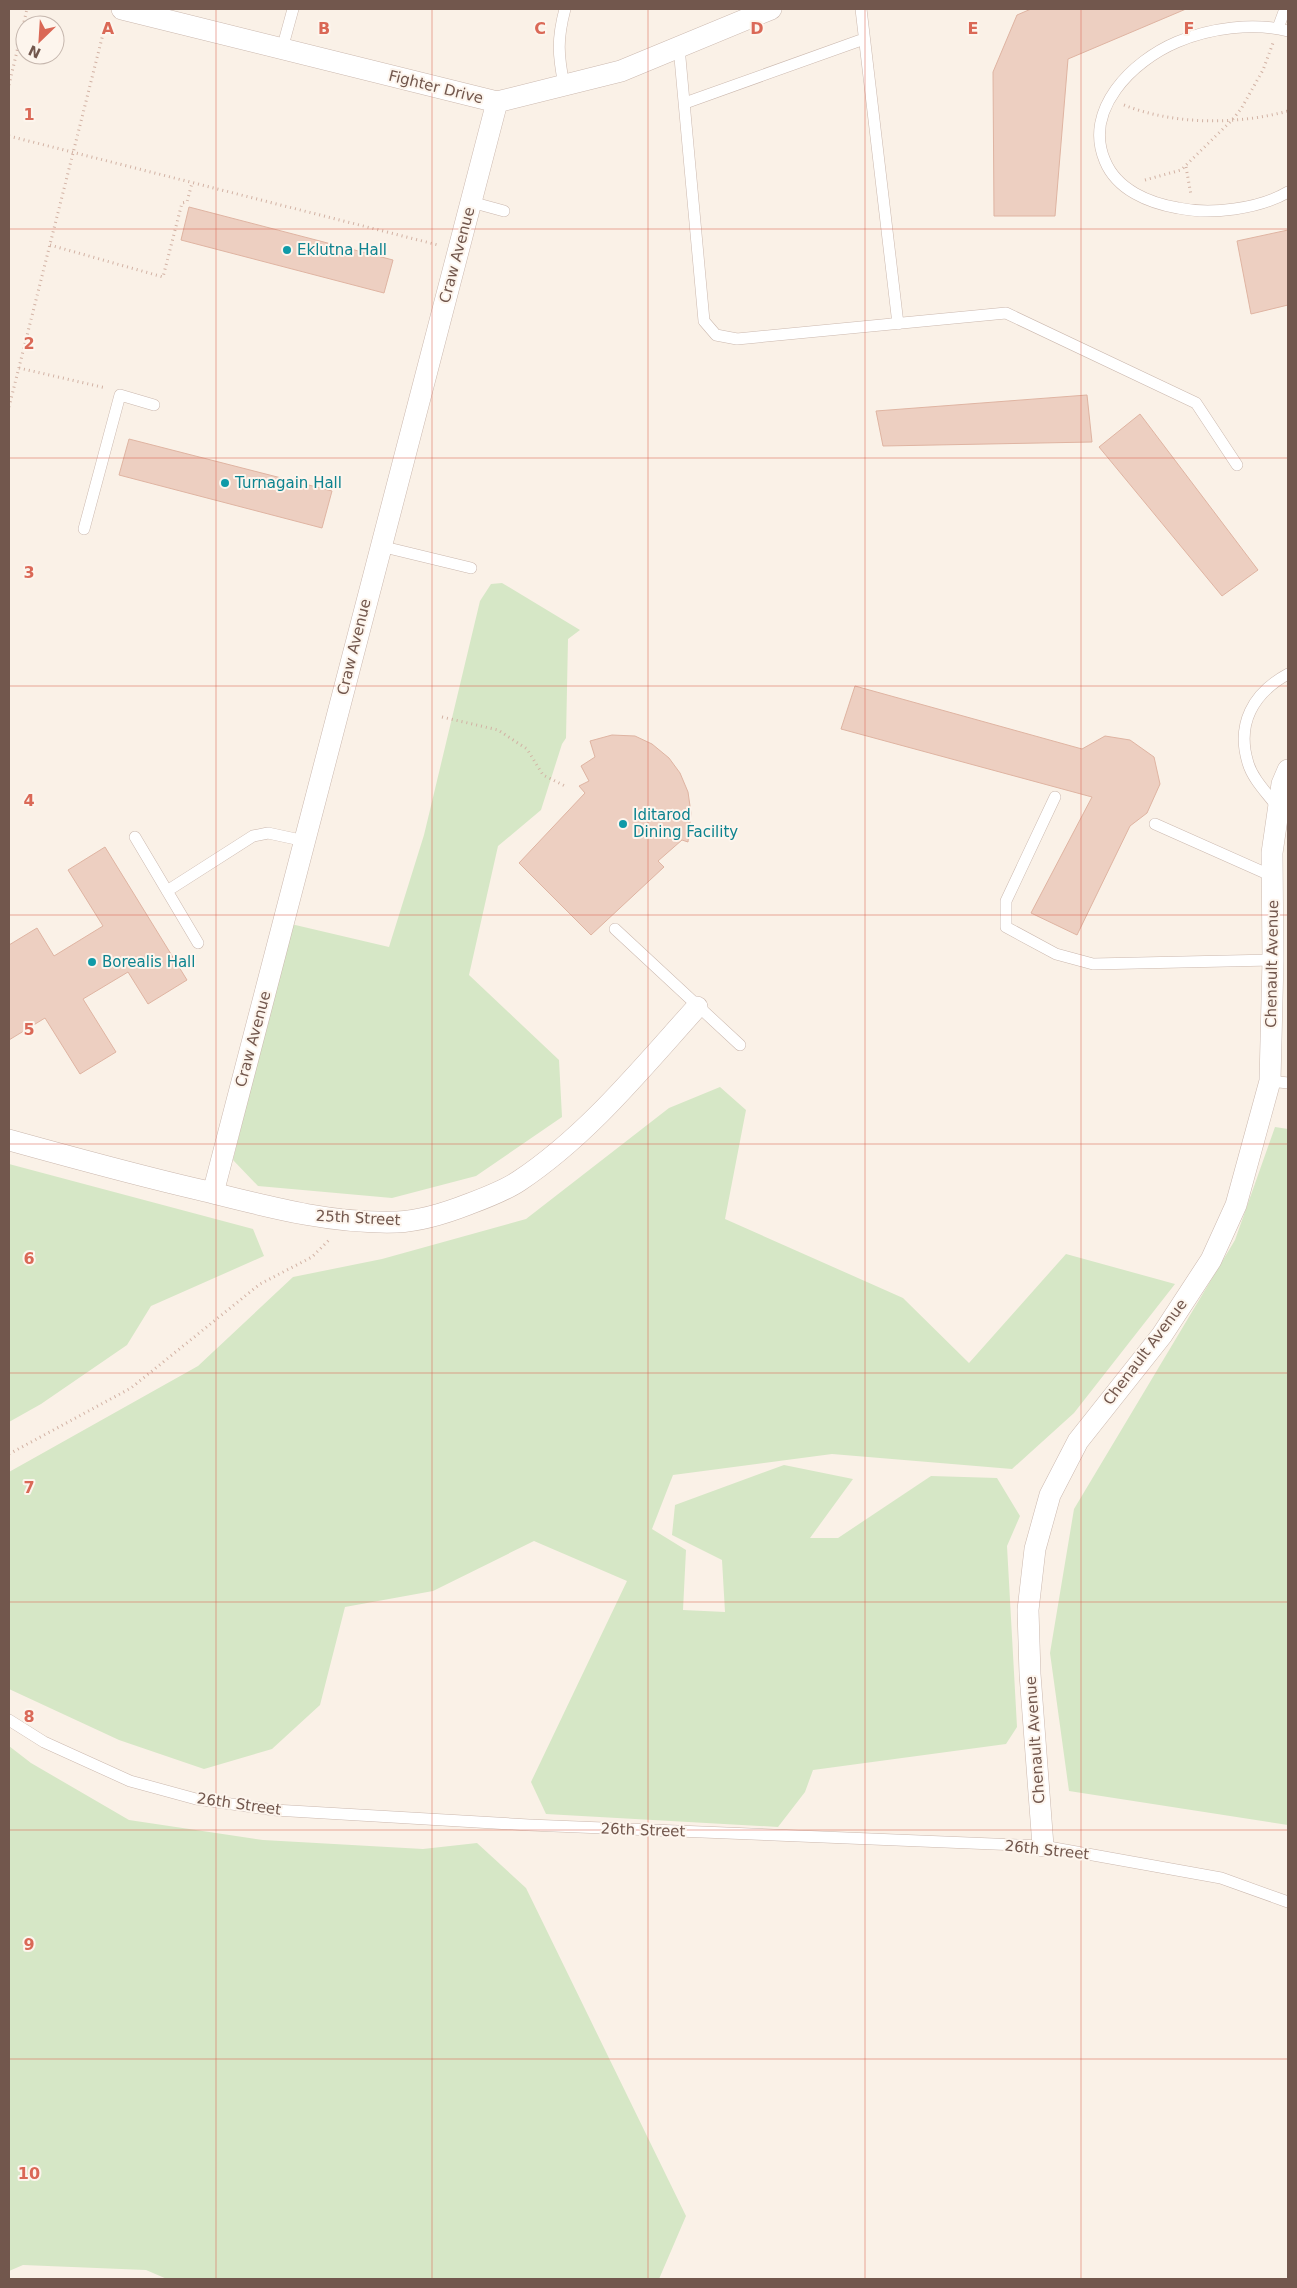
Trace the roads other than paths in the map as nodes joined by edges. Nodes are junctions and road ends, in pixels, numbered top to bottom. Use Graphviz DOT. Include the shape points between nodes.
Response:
graph roads {
  1 [pos="293,9"];
  2 [pos="565,9"];
  3 [pos="771,9"];
  4 [pos="861,9"];
  5 [pos="1284,9"];
  6 [pos="132,10"];
  7 [pos="1283,30"];
  8 [pos="864,40"];
  9 [pos="679,47"];
  10 [pos="282,49"];
  11 [pos="564,85"];
  12 [pos="497,102"];
  13 [pos="684,103"];
  14 [pos="1288,192"];
  15 [pos="471,202"];
  16 [pos="504,211"];
  17 [pos="898,324"];
  18 [pos="154,405"];
  19 [pos="1237,465"];
  20 [pos="84,529"];
  21 [pos="380,546"];
  22 [pos="471,568"];
  23 [pos="1288,674"];
  24 [pos="1288,770"];
  25 [pos="1055,797"];
  26 [pos="1281,814"];
  27 [pos="1155,824"];
  28 [pos="134,837"];
  29 [pos="305,841"];
  30 [pos="1272,876"];
  31 [pos="167,891"];
  32 [pos="615,929"];
  33 [pos="198,943"];
  34 [pos="1273,960"];
  35 [pos="697,1008"];
  36 [pos="740,1045"];
  37 [pos="1279,1082"];
  38 [pos="9,1140"];
  39 [pos="213,1193"];
  40 [pos="9,1720"];
  41 [pos="1043,1846"];
  42 [pos="1288,1902"];
  1 -- 10 [label="lane"];
  2 -- 11 [label="lane" via="558,35"];
  3 -- 9 [label="street, Fighter Drive"];
  4 -- 8 [label="lane"];
  5 -- 7 [label="lane"];
  6 -- 10 [label="street, Fighter Drive"];
  7 -- 14 [label="lane" via="1272,27 1233,28 1176,42 1129,75 1105,105 1099,128 1100,149 1108,170 1121,185 1158,204 1194,212 1241,208"];
  8 -- 13 [label="lane"];
  8 -- 17 [label="lane"];
  9 -- 11 [label="street, Fighter Drive" via="621,71"];
  9 -- 13 [label="lane"];
  10 -- 12 [label="street, Fighter Drive"];
  11 -- 12 [label="street, Fighter Drive"];
  12 -- 15 [label="street, Craw Avenue"];
  13 -- 17 [label="lane" via="704,320 716,335 737,339"];
  15 -- 16 [label="lane"];
  15 -- 21 [label="street, Craw Avenue"];
  17 -- 19 [label="lane" via="1006,313 1196,403"];
  18 -- 20 [label="lane" via="120,395"];
  21 -- 22 [label="lane"];
  21 -- 29 [label="street, Craw Avenue"];
  23 -- 26 [label="lane" via="1257,698 1243,728 1248,763"];
  24 -- 26 [label="street, Chenault Avenue" via="1282,784"];
  25 -- 34 [label="lane" via="1006,901 1006,927 1056,954 1093,964"];
  26 -- 30 [label="street, Chenault Avenue" via="1272,853"];
  27 -- 30 [label="lane"];
  28 -- 31 [label="lane"];
  29 -- 31 [label="lane" via="268,833 253,836"];
  29 -- 39 [label="street, Craw Avenue"];
  30 -- 34 [label="street, Chenault Avenue"];
  31 -- 33 [label="lane"];
  32 -- 35 [label="lane"];
  34 -- 37 [label="street, Chenault Avenue"];
  35 -- 36 [label="lane"];
  35 -- 39 [label="street, 25th Street" via="582,1132 517,1183 480,1200 441,1214 399,1222 338,1220 299,1214"];
  37 -- 41 [label="street, Chenault Avenue" via="1236,1205 1211,1260 1162,1335 1078,1441 1050,1495 1035,1549 1028,1610"];
  38 -- 39 [label="street, 25th Street"];
  40 -- 41 [label="lane, 26th Street" via="44,1742 130,1781 196,1799 274,1810 530,1825"];
  41 -- 42 [label="lane, 26th Street" via="1221,1878"];
}
